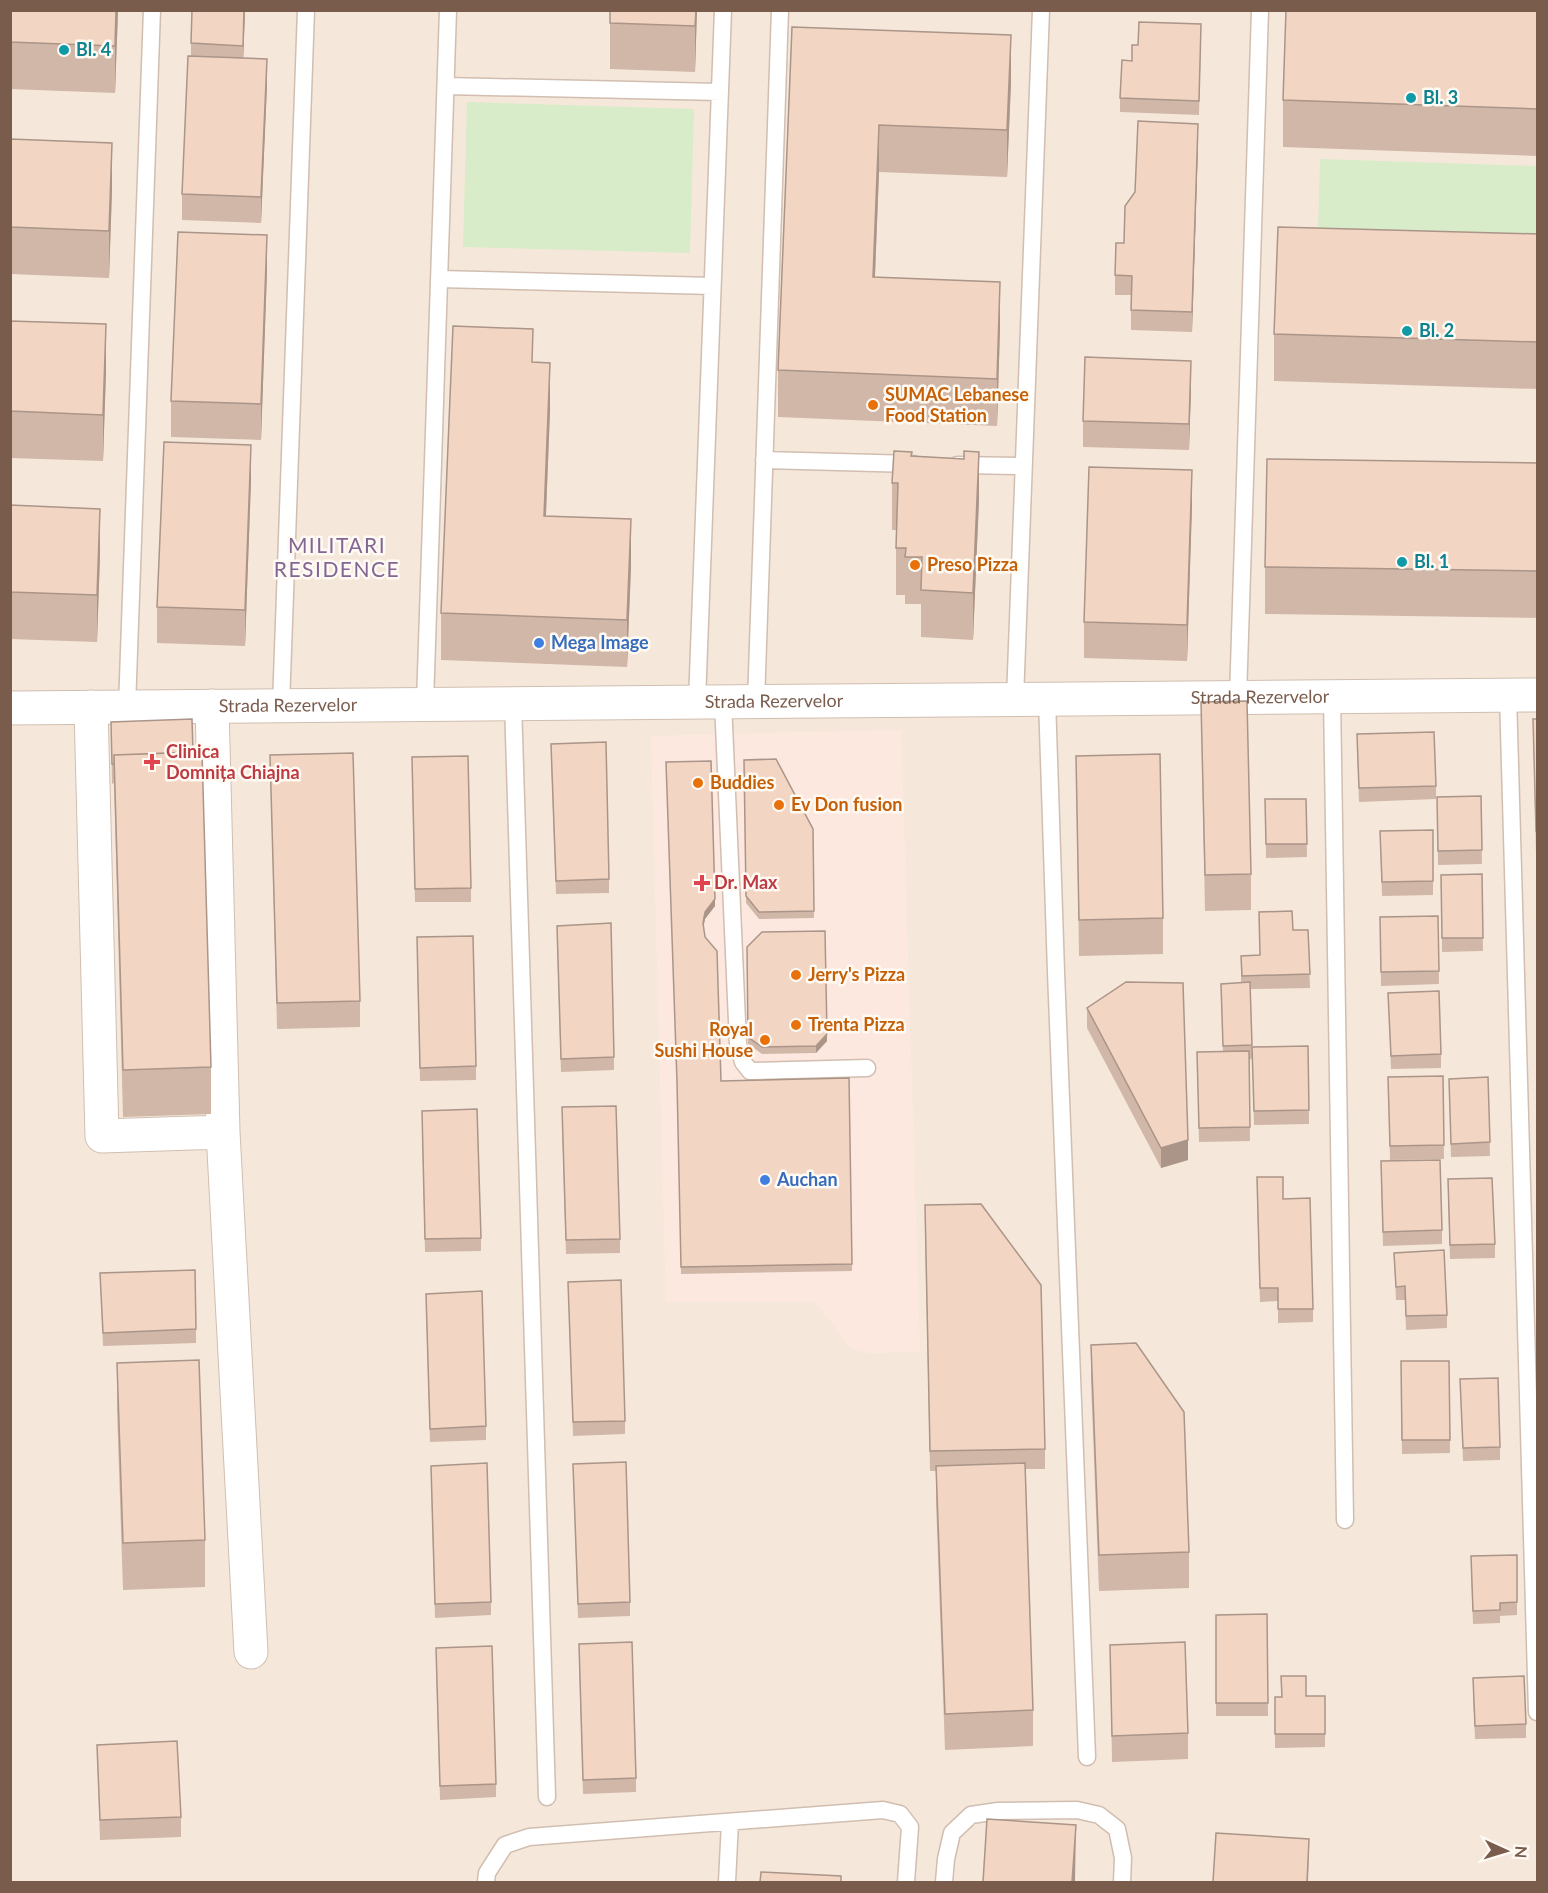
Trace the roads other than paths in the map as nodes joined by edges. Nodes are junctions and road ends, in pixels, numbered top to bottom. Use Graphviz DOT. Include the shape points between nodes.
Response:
graph roads {
  1 [pos="152,10"];
  2 [pos="306,10"];
  3 [pos="448,10"];
  4 [pos="723,10"];
  5 [pos="780,10"];
  6 [pos="1041,10"];
  7 [pos="1260,10"];
  8 [pos="446,86"];
  9 [pos="720,92"];
  10 [pos="439,279"];
  11 [pos="712,286"];
  12 [pos="764,460"];
  13 [pos="1022,466"];
  14 [pos="1523,695"];
  15 [pos="1332,697"];
  16 [pos="1238,698"];
  17 [pos="1014,699"];
  18 [pos="1047,699"];
  19 [pos="710,702"];
  20 [pos="756,702"];
  21 [pos="425,703"];
  22 [pos="513,703"];
  23 [pos="281,705"];
  24 [pos="212,706"];
  25 [pos="91,707"];
  26 [pos="127,707"];
  27 [pos="10,708"];
  28 [pos="867,1068"];
  29 [pos="223,1132"];
  30 [pos="1345,1520"];
  31 [pos="250,1652"];
  32 [pos="1537,1712"];
  33 [pos="1087,1757"];
  34 [pos="547,1797"];
  35 [pos="730,1822"];
  36 [pos="486,1882"];
  37 [pos="727,1882"];
  38 [pos="906,1882"];
  39 [pos="944,1882"];
  40 [pos="1122,1882"];
  1 -- 26 [label="lane"];
  2 -- 23 [label="lane"];
  3 -- 8 [label="lane"];
  4 -- 9 [label="lane"];
  5 -- 12 [label="lane"];
  6 -- 13 [label="lane"];
  7 -- 16 [label="lane"];
  8 -- 9 [label="lane"];
  8 -- 10 [label="lane"];
  9 -- 11 [label="lane"];
  10 -- 11 [label="lane"];
  10 -- 21 [label="lane"];
  11 -- 19 [label="lane"];
  12 -- 13 [label="lane"];
  12 -- 20 [label="lane"];
  13 -- 17 [label="lane"];
  14 -- 15 [label="street, Strada Rezervelor"];
  14 -- 32 [label="lane"];
  15 -- 16 [label="street, Strada Rezervelor"];
  15 -- 30 [label="lane"];
  16 -- 18 [label="street, Strada Rezervelor"];
  17 -- 18 [label="street, Strada Rezervelor"];
  17 -- 20 [label="street, Strada Rezervelor"];
  18 -- 33 [label="lane"];
  19 -- 20 [label="street, Strada Rezervelor"];
  19 -- 22 [label="street, Strada Rezervelor"];
  19 -- 28 [label="lane" via="738,1044 743,1062 750,1071"];
  21 -- 22 [label="street, Strada Rezervelor"];
  21 -- 23 [label="street, Strada Rezervelor"];
  22 -- 34 [label="lane"];
  23 -- 24 [label="street, Strada Rezervelor"];
  24 -- 26 [label="street, Strada Rezervelor"];
  24 -- 29 [label="street"];
  25 -- 26 [label="street, Strada Rezervelor"];
  25 -- 27 [label="street, Strada Rezervelor"];
  25 -- 29 [label="street" via="102,1136"];
  29 -- 31 [label="street"];
  35 -- 36 [label="lane" via="529,1837 505,1845"];
  35 -- 37 [label="lane"];
  35 -- 38 [label="lane" via="883,1810 900,1814 910,1827"];
  39 -- 40 [label="lane" via="952,1833 971,1815 1077,1810 1099,1815 1118,1828"];
}
